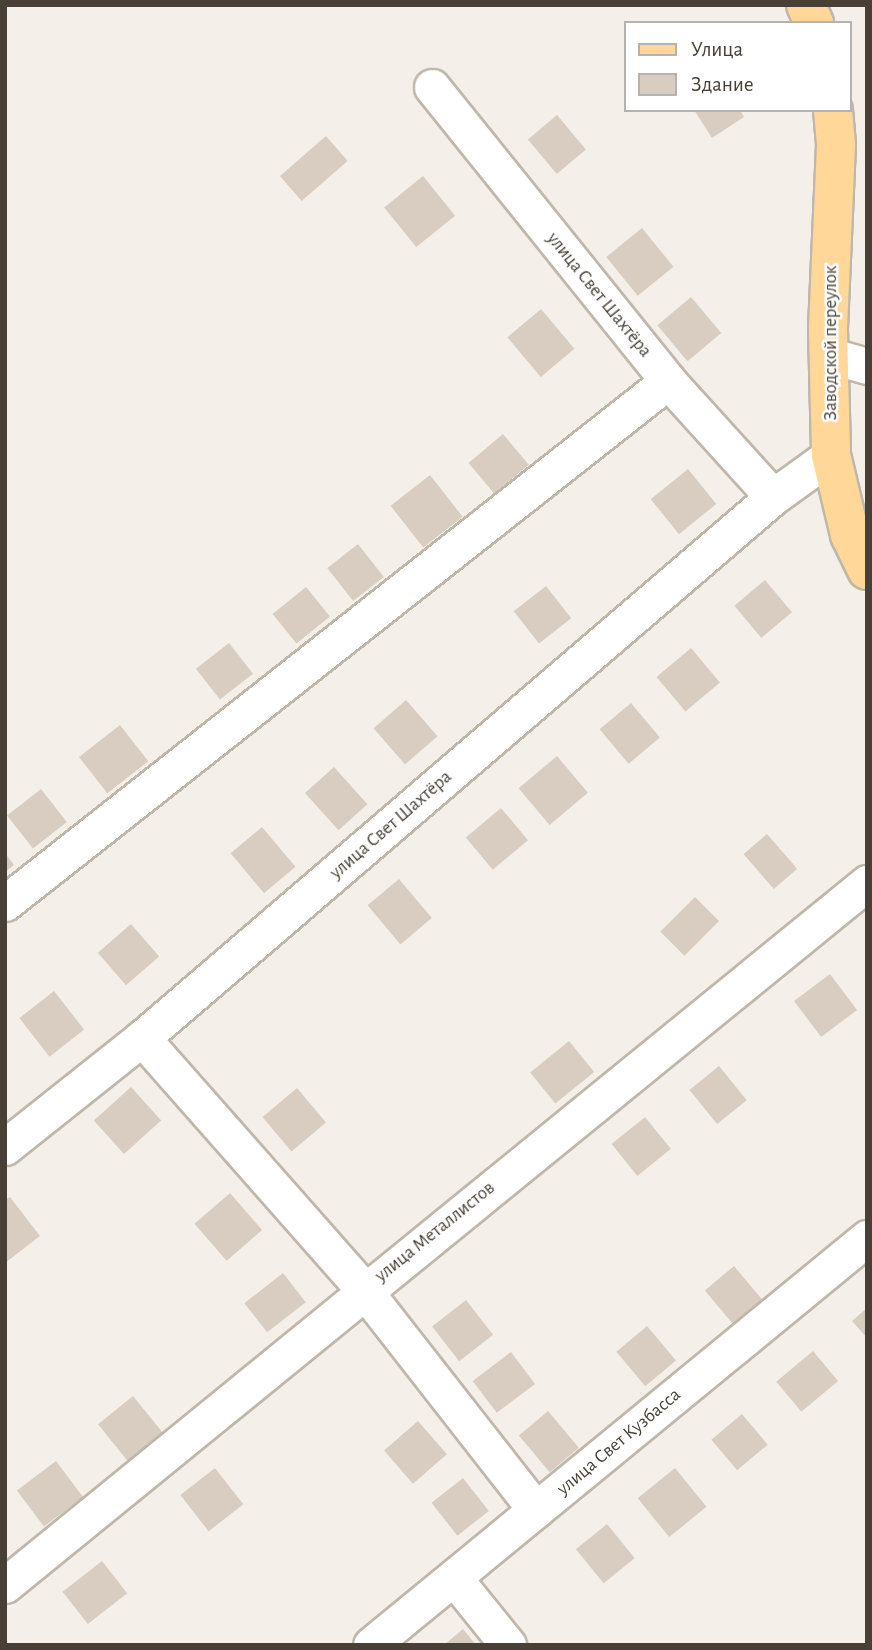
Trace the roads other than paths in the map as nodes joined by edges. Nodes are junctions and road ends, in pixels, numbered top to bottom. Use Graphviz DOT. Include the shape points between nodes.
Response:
graph roads {
  1 [pos="806,5"];
  2 [pos="813,21"];
  3 [pos="432,87"];
  4 [pos="834,112"];
  5 [pos="828,355"];
  6 [pos="867,366"];
  7 [pos="668,381"];
  8 [pos="831,455"];
  9 [pos="773,497"];
  10 [pos="867,570"];
  11 [pos="867,883"];
  12 [pos="5,903"];
  13 [pos="142,1038"];
  14 [pos="5,1147"];
  15 [pos="867,1238"];
  16 [pos="363,1290"];
  17 [pos="536,1510"];
  18 [pos="454,1578"];
  19 [pos="5,1585"];
  20 [pos="371,1645"];
  21 [pos="508,1645"];
  1 -- 2 [label="main road"];
  3 -- 7 [label="street, улица Свет Шахтёра"];
  4 -- 5 [label="main road, Заводской переулок"];
  5 -- 6 [label="street"];
  5 -- 8 [label="main road, Заводской переулок"];
  7 -- 9 [label="street, улица Свет Шахтёра"];
  7 -- 12 [label="street"];
  8 -- 9 [label="street, улица Свет Шахтёра"];
  8 -- 10 [label="main road, Заводской переулок" via="850,535"];
  9 -- 13 [label="street, улица Свет Шахтёра"];
  11 -- 16 [label="street, улица Металлистов"];
  13 -- 14 [label="street, улица Свет Шахтёра"];
  13 -- 16 [label="street"];
  15 -- 17 [label="street, улица Свет Кузбасса"];
  16 -- 17 [label="street"];
  16 -- 19 [label="street, улица Металлистов"];
  17 -- 18 [label="street, улица Свет Кузбасса"];
  18 -- 20 [label="street, улица Свет Кузбасса"];
  18 -- 21 [label="street"];
}
